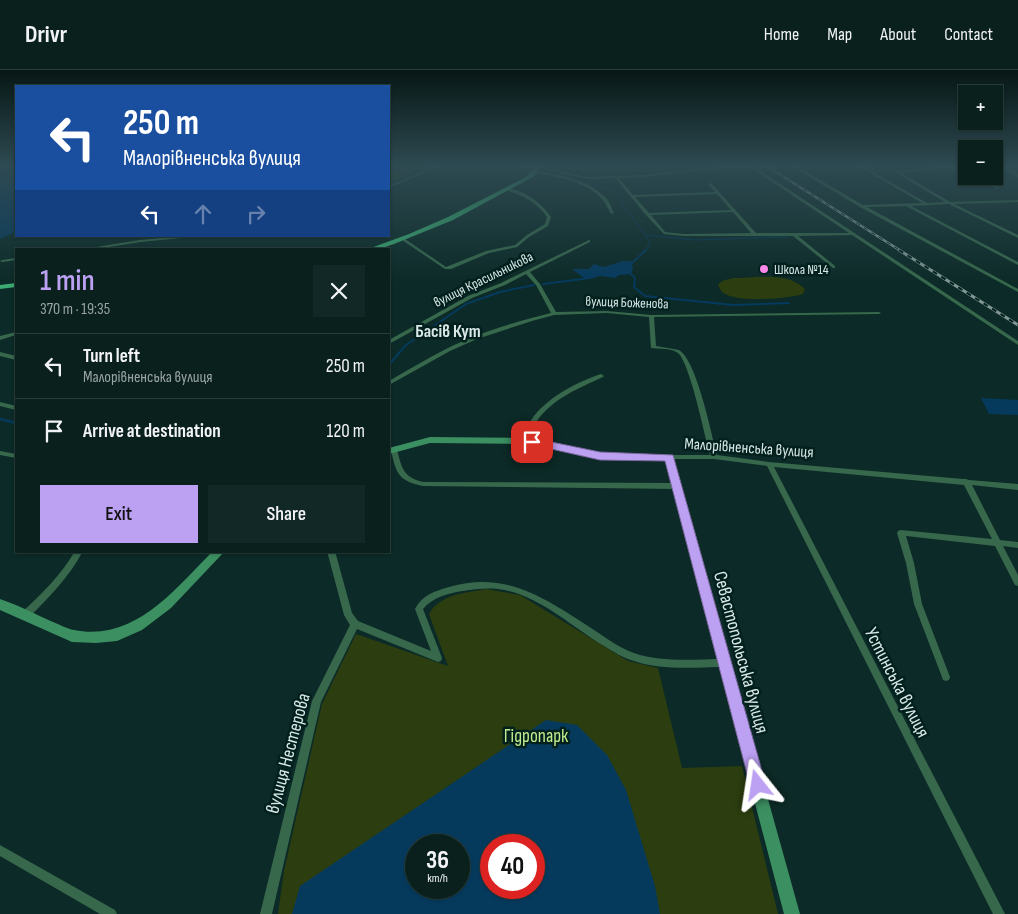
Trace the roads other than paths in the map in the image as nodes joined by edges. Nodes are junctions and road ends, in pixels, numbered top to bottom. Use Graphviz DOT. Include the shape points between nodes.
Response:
graph roads {
  1 [pos="476,204"];
  2 [pos="540,204"];
  3 [pos="607,204"];
  4 [pos="639,204"];
  5 [pos="728,204"];
  6 [pos="808,204"];
  7 [pos="858,204"];
  8 [pos="919,204"];
  9 [pos="952,204"];
  10 [pos="907,205"];
  11 [pos="861,206"];
  12 [pos="734,211"];
  13 [pos="612,213"];
  14 [pos="647,214"];
  15 [pos="754,234"];
  16 [pos="794,234"];
  17 [pos="852,234"];
  18 [pos="188,237"];
  19 [pos="1018,237"];
  20 [pos="404,240"];
  21 [pos="589,241"];
  22 [pos="93,248"];
  23 [pos="375,248"];
  24 [pos="15,260"];
  25 [pos="2,261"];
  26 [pos="1018,264"];
  27 [pos="833,266"];
  28 [pos="527,272"];
  29 [pos="15,285"];
  30 [pos="0,286"];
  31 [pos="1018,291"];
  32 [pos="879,313"];
  33 [pos="554,314"];
  34 [pos="651,316"];
  35 [pos="15,334"];
  36 [pos="0,338"];
  37 [pos="390,341"];
  38 [pos="1018,343"];
  39 [pos="0,354"];
  40 [pos="15,358"];
  41 [pos="600,376"];
  42 [pos="390,382"];
  43 [pos="0,404"];
  44 [pos="15,408"];
  45 [pos="524,441"];
  46 [pos="391,451"];
  47 [pos="0,453"];
  48 [pos="15,456"];
  49 [pos="669,457"];
  50 [pos="714,457"];
  51 [pos="769,464"];
  52 [pos="966,482"];
  53 [pos="677,486"];
  54 [pos="1018,487"];
  55 [pos="998,542"];
  56 [pos="1018,545"];
  57 [pos="78,553"];
  58 [pos="218,553"];
  59 [pos="332,553"];
  60 [pos="1018,583"];
  61 [pos="0,604"];
  62 [pos="25,615"];
  63 [pos="355,624"];
  64 [pos="726,662"];
  65 [pos="946,676"];
  66 [pos="0,850"];
  67 [pos="111,914"];
  68 [pos="266,914"];
  69 [pos="792,914"];
  70 [pos="999,914"];
  1 -- 20 [label="main road"];
  2 -- 20 [label="street" via="550,220 547,225 516,246 488,252 450,268 445,268"];
  3 -- 13 [label="street"];
  4 -- 14 [label="street"];
  5 -- 12 [label="street"];
  6 -- 17 [label="street"];
  7 -- 11 [label="street"];
  8 -- 10 [label="street"];
  9 -- 19 [label="street"];
  10 -- 11 [label="street"];
  10 -- 26 [label="street"];
  11 -- 31 [label="street"];
  12 -- 14 [label="street"];
  12 -- 15 [label="street"];
  14 -- 15 [label="street" via="664,233"];
  15 -- 16 [label="street"];
  16 -- 17 [label="street"];
  16 -- 27 [label="street"];
  17 -- 38 [label="street"];
  18 -- 22 [label="street"];
  20 -- 23 [label="main road"];
  21 -- 28 [label="street, вулиця Красильникова"];
  24 -- 25 [label="street"];
  28 -- 33 [label="street" via="538,284"];
  28 -- 37 [label="street, вулиця Красильникова" via="470,298"];
  29 -- 30 [label="main road"];
  32 -- 34 [label="street, вулиця Боженова"];
  33 -- 34 [label="street, вулиця Боженова" via="607,312"];
  33 -- 42 [label="street, вулиця Боженова" via="476,338"];
  34 -- 50 [label="street" via="653,347 683,354"];
  35 -- 36 [label="street"];
  39 -- 40 [label="street"];
  41 -- 45 [label="street" via="555,400 539,414"];
  43 -- 44 [label="street"];
  45 -- 46 [label="street, Малорівненська вулиця" via="430,440"];
  45 -- 49 [label="street, Малорівненська вулиця" via="600,456"];
  46 -- 53 [label="street" via="402,475 423,484"];
  47 -- 48 [label="street"];
  49 -- 50 [label="street, Малорівненська вулиця"];
  49 -- 53 [label="street, Севастопольська вулиця"];
  50 -- 51 [label="street, Малорівненська вулиця"];
  51 -- 52 [label="street, Малорівненська вулиця"];
  51 -- 70 [label="street, Устинська вулиця"];
  52 -- 54 [label="street, Малорівненська вулиця"];
  52 -- 55 [label="street"];
  53 -- 64 [label="street, Севастопольська вулиця"];
  55 -- 56 [label="street"];
  55 -- 60 [label="street"];
  55 -- 65 [label="street" via="901,533 918,604"];
  57 -- 62 [label="street" via="51,590"];
  58 -- 62 [label="street" via="167,604 138,626 117,635 72,636"];
  59 -- 63 [label="street" via="348,615"];
  61 -- 62 [label="street"];
  63 -- 64 [label="street" via="438,658 419,609 422,604 439,593 460,588 482,585 507,587 531,594 632,656 663,663"];
  63 -- 68 [label="street, вулиця Нестерова" via="317,701"];
  64 -- 69 [label="street, Севастопольська вулиця"];
  66 -- 67 [label="street"];
}
